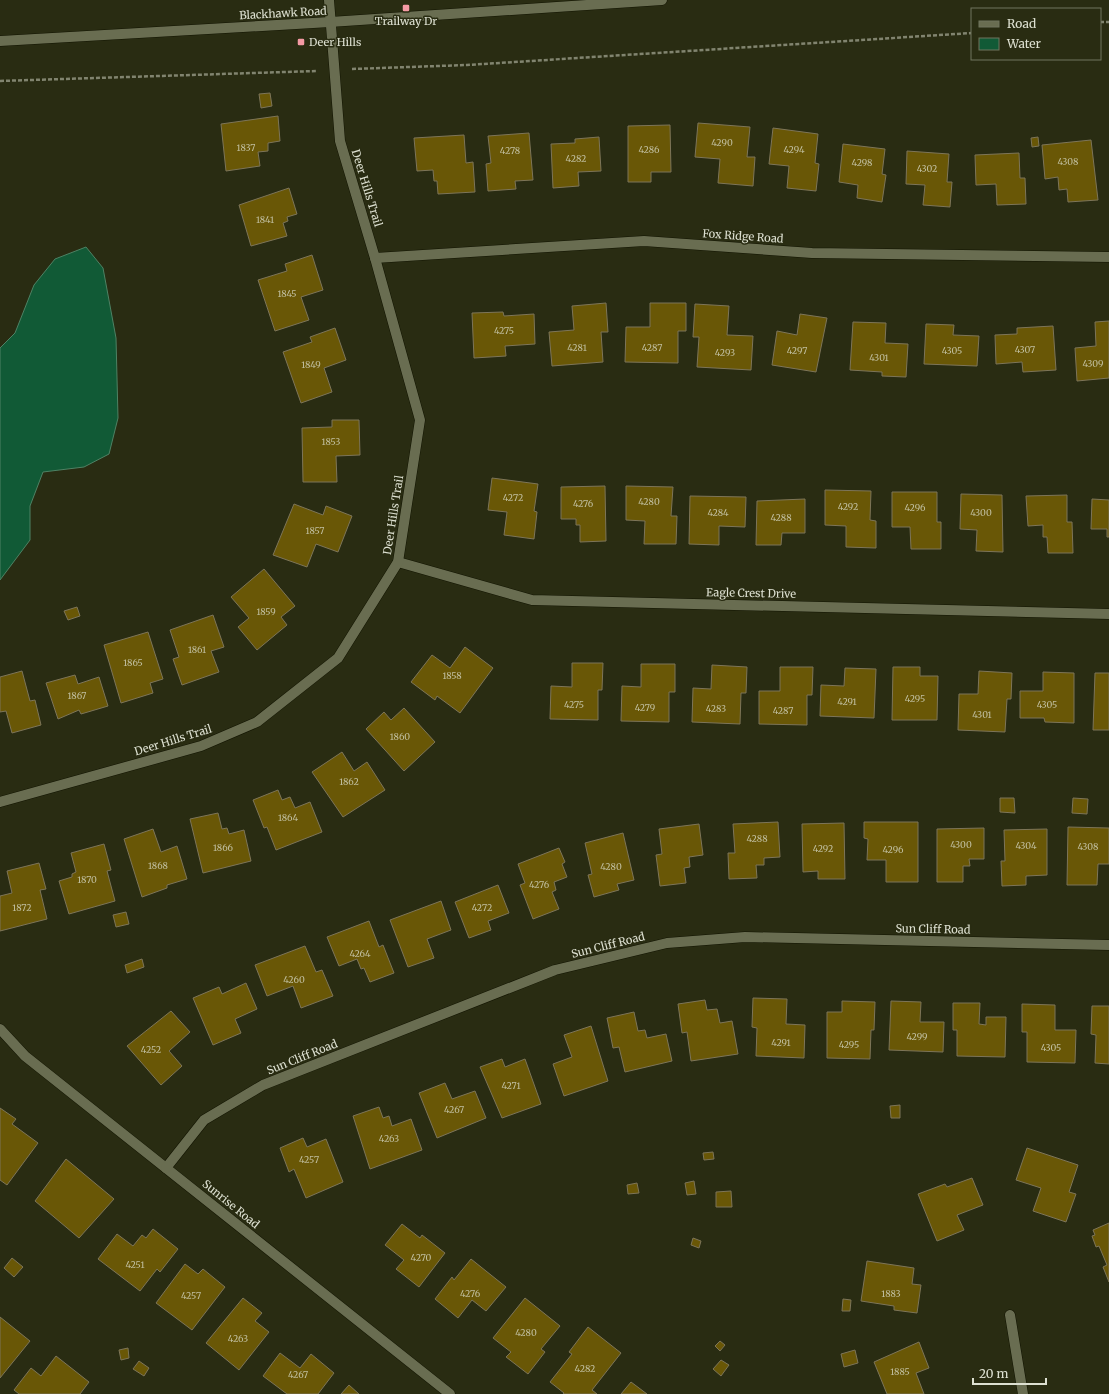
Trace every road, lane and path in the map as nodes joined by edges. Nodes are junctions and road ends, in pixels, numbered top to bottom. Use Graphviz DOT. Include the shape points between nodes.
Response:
graph roads {
  1 [pos="329,0"];
  2 [pos="662,0"];
  3 [pos="330,22"];
  4 [pos="971,32"];
  5 [pos="0,41"];
  6 [pos="335,70"];
  7 [pos="0,82"];
  8 [pos="1109,257"];
  9 [pos="376,258"];
  10 [pos="398,562"];
  11 [pos="1109,614"];
  12 [pos="0,802"];
  13 [pos="1109,945"];
  14 [pos="0,1029"];
  15 [pos="166,1168"];
  16 [pos="1010,1315"];
  17 [pos="450,1394"];
  18 [pos="1023,1394"];
  1 -- 3 [label="street, Deer Hills Trail"];
  2 -- 3 [label="street, Blackhawk Road"];
  3 -- 5 [label="street, Blackhawk Road"];
  3 -- 6 [label="street, Deer Hills Trail"];
  4 -- 6 [label="path" via="467,65"];
  6 -- 7 [label="path"];
  6 -- 9 [label="street, Deer Hills Trail" via="340,141"];
  8 -- 9 [label="street, Fox Ridge Road" via="812,253 644,241"];
  9 -- 10 [label="street, Deer Hills Trail" via="420,420"];
  10 -- 11 [label="street, Eagle Crest Drive" via="532,600"];
  10 -- 12 [label="street, Deer Hills Trail" via="338,658 257,722 201,746"];
  13 -- 15 [label="street, Sun Cliff Road" via="745,937 667,943 555,970 263,1085 204,1120"];
  14 -- 15 [label="street, Sunrise Road" via="25,1056"];
  15 -- 17 [label="street, Sunrise Road"];
  16 -- 18 [label="street"];
}
